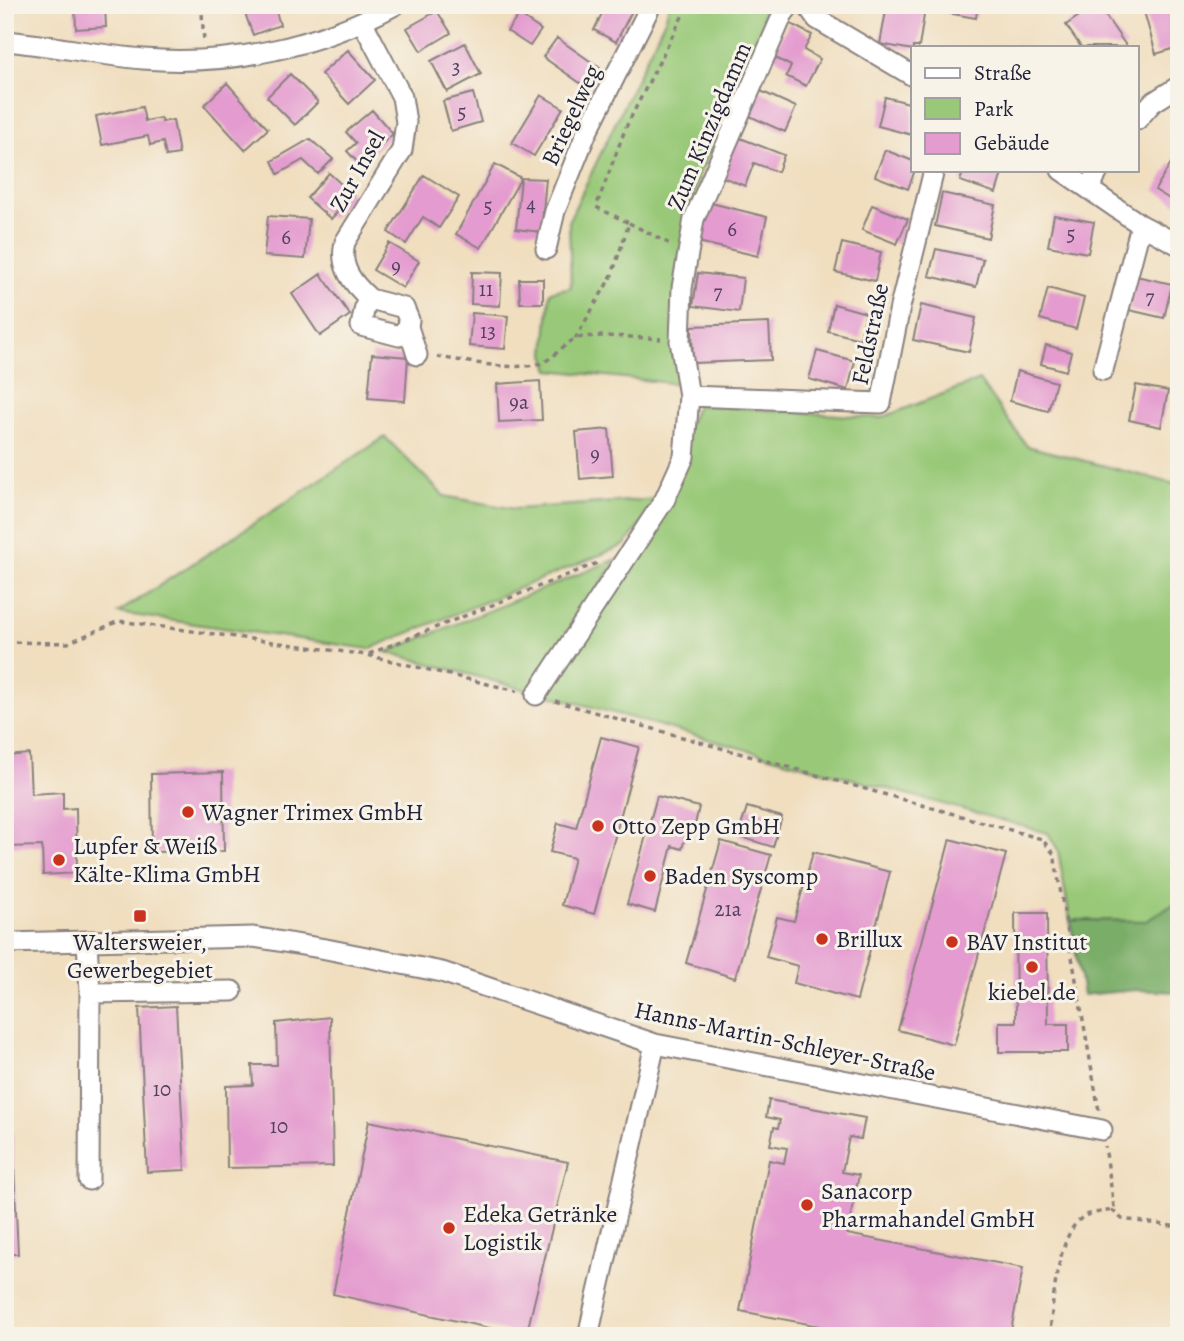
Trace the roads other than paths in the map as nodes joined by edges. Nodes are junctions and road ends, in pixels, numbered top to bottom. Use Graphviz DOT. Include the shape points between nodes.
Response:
graph roads {
  1 [pos="395,5"];
  2 [pos="652,5"];
  3 [pos="790,5"];
  4 [pos="807,5"];
  5 [pos="363,23"];
  6 [pos="5,41"];
  7 [pos="911,74"];
  8 [pos="1179,86"];
  9 [pos="1138,119"];
  10 [pos="934,172"];
  11 [pos="1064,172"];
  12 [pos="1098,172"];
  13 [pos="1089,188"];
  14 [pos="1141,225"];
  15 [pos="1179,245"];
  16 [pos="546,249"];
  17 [pos="370,299"];
  18 [pos="408,327"];
  19 [pos="417,355"];
  20 [pos="1103,370"];
  21 [pos="689,396"];
  22 [pos="536,695"];
  23 [pos="87,942"];
  24 [pos="5,943"];
  25 [pos="232,991"];
  26 [pos="90,993"];
  27 [pos="655,1044"];
  28 [pos="1102,1130"];
  29 [pos="89,1180"];
  30 [pos="588,1336"];
  1 -- 5 [label="street"];
  2 -- 16 [label="street, Briegelweg" via="586,134 555,212"];
  3 -- 21 [label="street, Zum Kinzigdamm" via="694,219 682,288 680,341"];
  4 -- 7 [label="street" via="817,19"];
  5 -- 6 [label="street" via="263,53 205,60 159,52"];
  5 -- 17 [label="street, Zur Insel" via="402,97 406,122 402,150 345,242 342,261 357,288"];
  8 -- 9 [label="street" via="1152,103"];
  10 -- 21 [label="street, Feldstraße" via="880,403"];
  11 -- 13 [label="street"];
  12 -- 13 [label="street"];
  13 -- 14 [label="street"];
  14 -- 15 [label="street"];
  14 -- 20 [label="street"];
  17 -- 18 [label="street" via="404,308"];
  17 -- 18 [label="street" via="361,326 399,337"];
  18 -- 19 [label="street"];
  21 -- 22 [label="street, Zum Kinzigdamm" via="684,457 665,499"];
  23 -- 24 [label="street, Hanns-Martin-Schleyer-Straße"];
  23 -- 26 [label="street"];
  23 -- 27 [label="street, Hanns-Martin-Schleyer-Straße" via="253,937 326,949 442,972"];
  25 -- 26 [label="street"];
  26 -- 29 [label="street"];
  27 -- 28 [label="street, Hanns-Martin-Schleyer-Straße"];
  27 -- 30 [label="street"];
}
